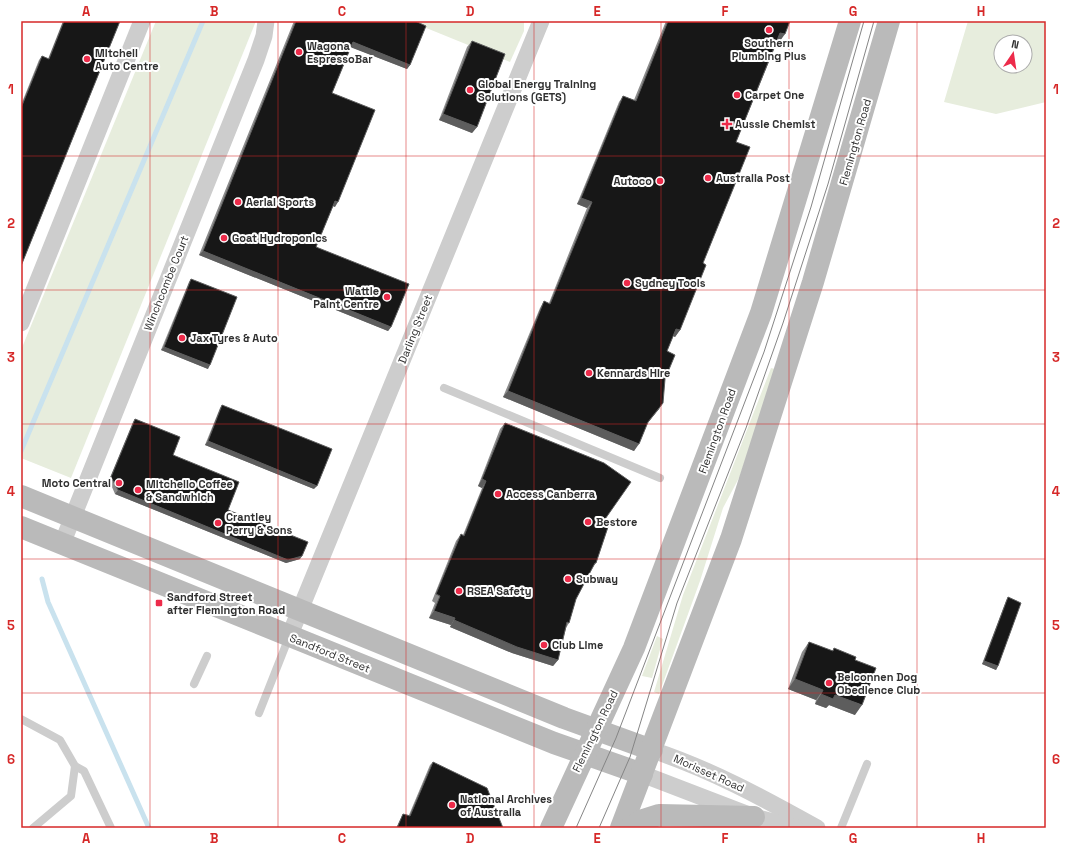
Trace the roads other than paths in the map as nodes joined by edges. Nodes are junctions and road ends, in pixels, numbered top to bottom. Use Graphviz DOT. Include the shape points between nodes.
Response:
graph roads {
  1 [pos="142,21"];
  2 [pos="266,21"];
  3 [pos="541,21"];
  4 [pos="850,21"];
  5 [pos="889,21"];
  6 [pos="21,323"];
  7 [pos="444,388"];
  8 [pos="660,478"];
  9 [pos="21,496"];
  10 [pos="72,517"];
  11 [pos="21,527"];
  12 [pos="62,544"];
  13 [pos="300,612"];
  14 [pos="290,637"];
  15 [pos="207,656"];
  16 [pos="194,684"];
  17 [pos="259,713"];
  18 [pos="21,719"];
  19 [pos="596,731"];
  20 [pos="652,750"];
  21 [pos="585,754"];
  22 [pos="867,764"];
  23 [pos="75,766"];
  24 [pos="642,774"];
  25 [pos="754,817"];
  26 [pos="33,828"];
  27 [pos="111,828"];
  28 [pos="551,828"];
  29 [pos="620,828"];
  30 [pos="630,828"];
  31 [pos="796,828"];
  32 [pos="817,828"];
  33 [pos="841,828"];
  1 -- 6 [label="street"];
  2 -- 10 [label="street, Winchcombe Court" via="256,60"];
  3 -- 13 [label="street, Darling Street"];
  4 -- 19 [label="main road, Flemington Road" via="761,313 634,648"];
  5 -- 20 [label="main road, Flemington Road" via="813,282 731,539"];
  7 -- 8 [label="lane"];
  9 -- 10 [label="main road"];
  10 -- 12 [label="street, Winchcombe Court"];
  10 -- 13 [label="main road"];
  11 -- 12 [label="main road, Sandford Street"];
  12 -- 14 [label="main road, Sandford Street"];
  13 -- 14 [label="street, Darling Street"];
  13 -- 19 [label="main road"];
  14 -- 17 [label="lane"];
  14 -- 21 [label="main road, Sandford Street"];
  15 -- 16 [label="lane"];
  18 -- 23 [label="lane" via="60,740"];
  19 -- 20 [label="main road, Morisset Road"];
  19 -- 21 [label="main road, Flemington Road"];
  20 -- 24 [label="main road, Flemington Road"];
  20 -- 32 [label="street, Morisset Road" via="678,758 735,783"];
  21 -- 24 [label="main road, Sandford Street"];
  21 -- 28 [label="main road, Flemington Road"];
  22 -- 33 [label="lane"];
  23 -- 26 [label="lane" via="71,796"];
  23 -- 27 [label="lane" via="84,771"];
  24 -- 25 [label="street, Morisset Road"];
  24 -- 29 [label="main road, Flemington Road"];
  25 -- 30 [label="main road" via="659,815 640,821"];
  25 -- 31 [label="street, Morisset Road"];
}
